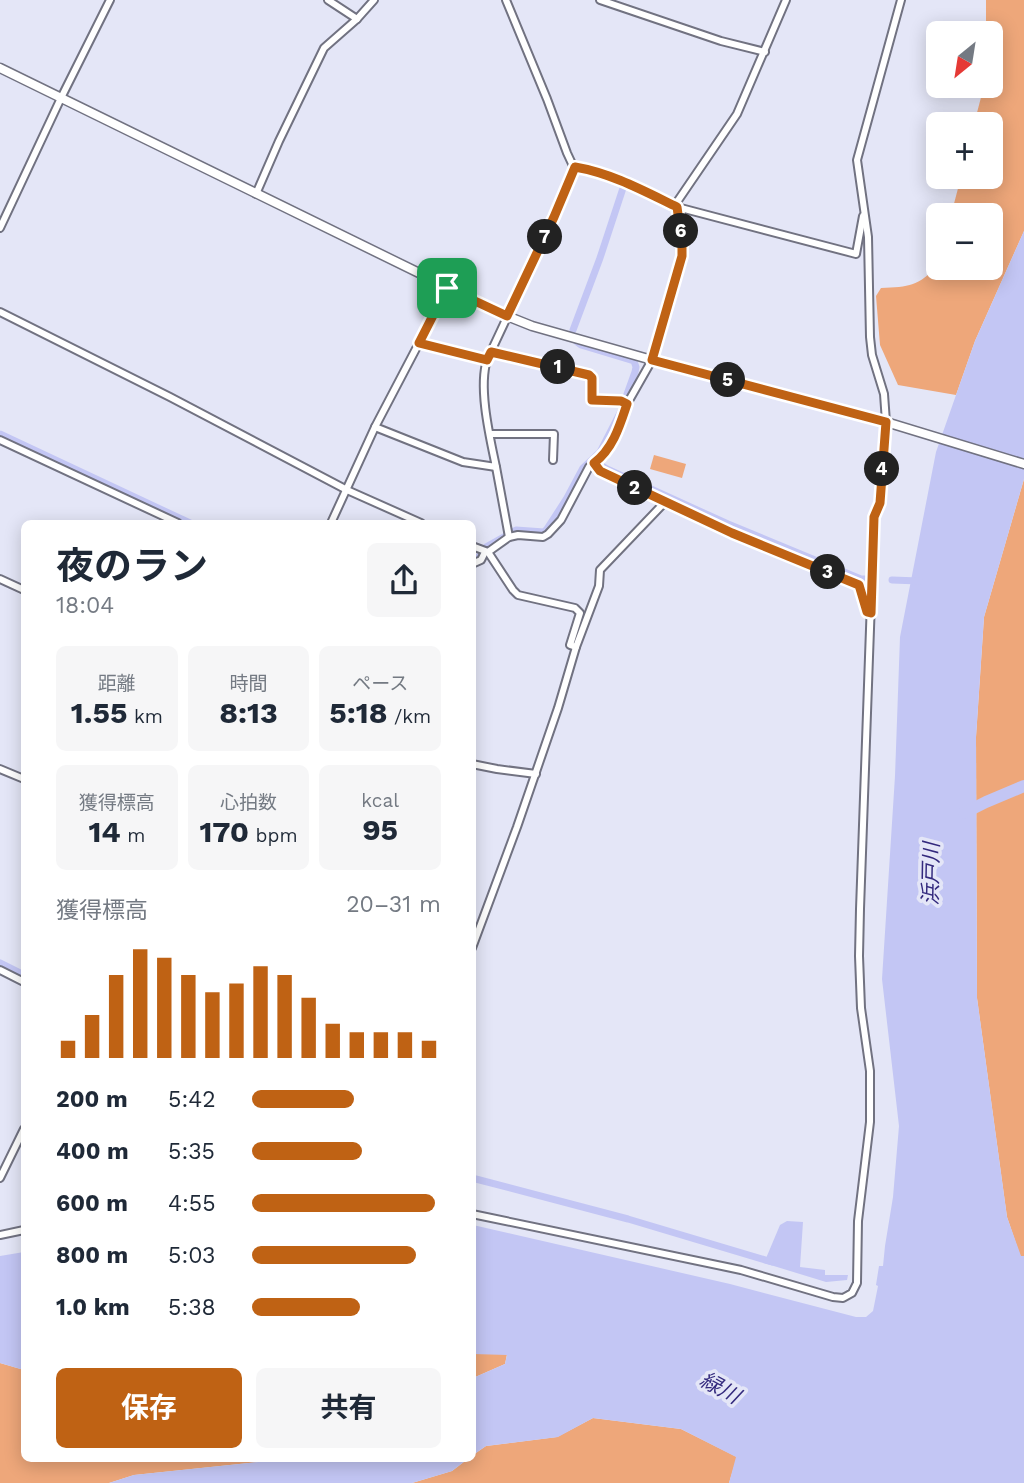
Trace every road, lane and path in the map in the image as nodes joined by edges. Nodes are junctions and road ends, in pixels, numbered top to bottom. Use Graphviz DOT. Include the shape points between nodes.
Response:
graph roads {
  1 [pos="110,0"];
  2 [pos="328,0"];
  3 [pos="374,0"];
  4 [pos="506,0"];
  5 [pos="600,0"];
  6 [pos="786,0"];
  7 [pos="901,0"];
  8 [pos="357,19"];
  9 [pos="765,52"];
  10 [pos="0,68"];
  11 [pos="61,98"];
  12 [pos="575,167"];
  13 [pos="256,194"];
  14 [pos="677,207"];
  15 [pos="864,210"];
  16 [pos="0,228"];
  17 [pos="447,288"];
  18 [pos="0,312"];
  19 [pos="507,316"];
  20 [pos="419,343"];
  21 [pos="491,352"];
  22 [pos="487,360"];
  23 [pos="652,360"];
  24 [pos="624,402"];
  25 [pos="890,423"];
  26 [pos="376,426"];
  27 [pos="489,434"];
  28 [pos="0,440"];
  29 [pos="551,456"];
  30 [pos="597,461"];
  31 [pos="1024,464"];
  32 [pos="496,467"];
  33 [pos="347,490"];
  34 [pos="665,502"];
  35 [pos="172,520"];
  36 [pos="332,520"];
  37 [pos="414,520"];
  38 [pos="508,535"];
  39 [pos="476,548"];
  40 [pos="487,552"];
  41 [pos="476,562"];
  42 [pos="0,579"];
  43 [pos="21,589"];
  44 [pos="871,613"];
  45 [pos="576,647"];
  46 [pos="476,765"];
  47 [pos="0,769"];
  48 [pos="536,774"];
  49 [pos="21,778"];
  50 [pos="476,937"];
  51 [pos="0,970"];
  52 [pos="21,980"];
  53 [pos="21,1135"];
  54 [pos="0,1178"];
  55 [pos="476,1215"];
  56 [pos="21,1231"];
  57 [pos="0,1235"];
  1 -- 11 [label="street"];
  2 -- 8 [label="street"];
  3 -- 8 [label="street"];
  4 -- 12 [label="street"];
  5 -- 9 [label="street"];
  6 -- 9 [label="street"];
  7 -- 15 [label="street" via="857,160"];
  8 -- 13 [label="street" via="324,48"];
  9 -- 14 [label="street" via="737,114"];
  10 -- 11 [label="street"];
  11 -- 13 [label="street"];
  11 -- 16 [label="street"];
  12 -- 14 [label="street" via="623,182"];
  12 -- 19 [label="street"];
  13 -- 17 [label="street"];
  14 -- 15 [label="street" via="856,254"];
  14 -- 23 [label="street" via="682,256"];
  15 -- 25 [label="street" via="872,355"];
  17 -- 19 [label="street"];
  17 -- 20 [label="street"];
  18 -- 33 [label="street"];
  19 -- 21 [label="street"];
  19 -- 23 [label="street"];
  20 -- 22 [label="street"];
  20 -- 26 [label="street"];
  21 -- 22 [label="street"];
  21 -- 24 [label="street" via="589,375 592,400"];
  22 -- 27 [label="street" via="483,372"];
  23 -- 24 [label="street"];
  23 -- 25 [label="street"];
  24 -- 30 [label="street" via="618,429"];
  25 -- 31 [label="street"];
  25 -- 44 [label="street" via="880,503 874,517"];
  26 -- 32 [label="street" via="463,462"];
  26 -- 33 [label="street"];
  27 -- 29 [label="street" via="554,434"];
  27 -- 32 [label="street"];
  28 -- 35 [label="street"];
  30 -- 34 [label="street" via="600,471"];
  30 -- 38 [label="street" via="548,534"];
  32 -- 38 [label="street"];
  33 -- 36 [label="street"];
  33 -- 37 [label="street"];
  34 -- 44 [label="street" via="859,585"];
  34 -- 45 [label="street" via="602,568"];
  38 -- 40 [label="street"];
  39 -- 40 [label="street"];
  40 -- 41 [label="street"];
  40 -- 45 [label="street" via="518,595 580,613 570,645"];
  42 -- 43 [label="street"];
  44 -- 55 [label="street" via="859,957 870,1122 858,1221 857,1283 852,1293 833,1297 741,1270"];
  45 -- 48 [label="street"];
  46 -- 48 [label="street"];
  47 -- 49 [label="street"];
  48 -- 50 [label="street"];
  51 -- 52 [label="street"];
  53 -- 54 [label="street"];
  56 -- 57 [label="street"];
}
